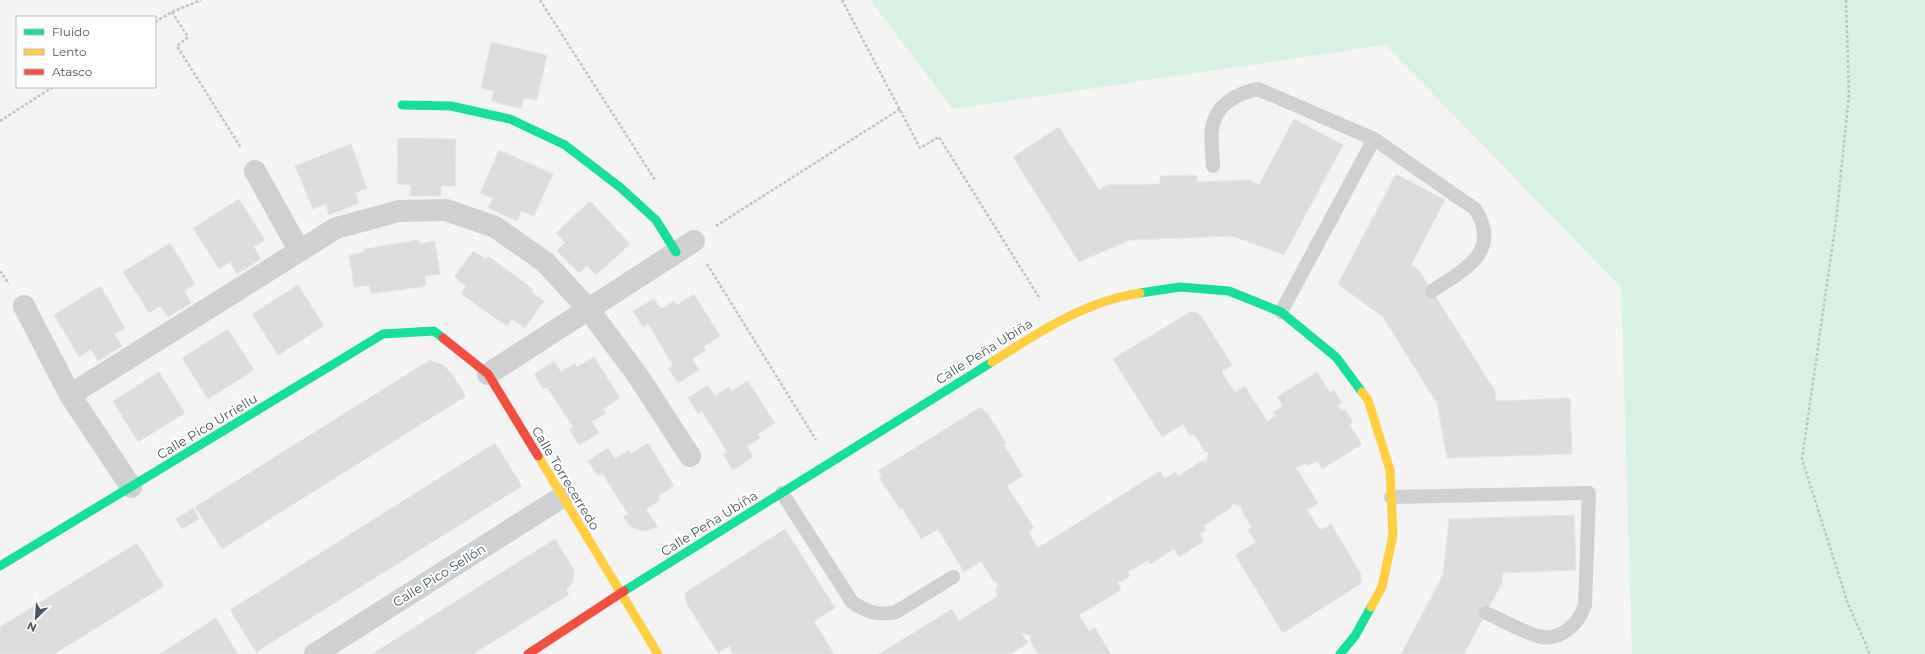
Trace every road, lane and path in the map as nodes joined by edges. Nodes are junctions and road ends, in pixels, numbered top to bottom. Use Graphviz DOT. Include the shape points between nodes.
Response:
graph roads {
  1 [pos="201,0"];
  2 [pos="842,0"];
  3 [pos="1846,0"];
  4 [pos="172,12"];
  5 [pos="156,21"];
  6 [pos="51,88"];
  7 [pos="402,105"];
  8 [pos="900,109"];
  9 [pos="0,121"];
  10 [pos="1374,139"];
  11 [pos="1213,166"];
  12 [pos="255,171"];
  13 [pos="685,247"];
  14 [pos="299,250"];
  15 [pos="1432,290"];
  16 [pos="24,306"];
  17 [pos="589,310"];
  18 [pos="1281,312"];
  19 [pos="1054,322"];
  20 [pos="434,331"];
  21 [pos="488,374"];
  22 [pos="70,395"];
  23 [pos="690,456"];
  24 [pos="131,487"];
  25 [pos="782,493"];
  26 [pos="562,497"];
  27 [pos="1391,497"];
  28 [pos="0,566"];
  29 [pos="953,577"];
  30 [pos="621,594"];
  31 [pos="1486,613"];
  32 [pos="315,654"];
  33 [pos="528,654"];
  34 [pos="658,654"];
  35 [pos="1340,654"];
  36 [pos="1870,654"];
  1 -- 4 [label="path"];
  2 -- 8 [label="path"];
  3 -- 36 [label="path" via="1848,102 1836,221 1802,459 1848,604"];
  4 -- 5 [label="path"];
  4 -- 12 [label="path" via="188,36 177,46"];
  6 -- 9 [label="path"];
  7 -- 13 [label="street" via="451,106 510,119 565,145 621,188"];
  8 -- 13 [label="path"];
  8 -- 19 [label="path" via="920,148 939,137"];
  10 -- 11 [label="lane" via="1258,89 1246,91 1235,96 1216,115 1212,128"];
  10 -- 15 [label="lane" via="1476,209 1481,217 1484,236 1478,257 1471,265"];
  10 -- 18 [label="lane"];
  12 -- 14 [label="street"];
  13 -- 17 [label="street"];
  14 -- 17 [label="street" via="336,228 399,211 446,210 496,228 545,262"];
  14 -- 22 [label="street"];
  16 -- 22 [label="street"];
  17 -- 21 [label="street"];
  17 -- 23 [label="street" via="638,376"];
  18 -- 19 [label="street, Calle Peña Ubiña" via="1229,291 1180,287 1117,296"];
  18 -- 27 [label="street, Calle Peña Ubiña" via="1336,357 1368,400 1390,470"];
  19 -- 25 [label="street, Calle Peña Ubiña"];
  20 -- 21 [label="street, Calle Torrecerredo"];
  20 -- 24 [label="street, Calle Pico Urriellu" via="383,334"];
  21 -- 26 [label="street, Calle Torrecerredo"];
  22 -- 24 [label="street"];
  24 -- 28 [label="street, Calle Pico Urriellu"];
  25 -- 29 [label="lane" via="852,602 862,609 880,614 896,612"];
  25 -- 30 [label="street, Calle Peña Ubiña"];
  26 -- 30 [label="street, Calle Torrecerredo"];
  26 -- 32 [label="street, Calle Pico Sellón"];
  27 -- 31 [label="lane" via="1590,493 1585,605 1582,615 1575,624 1558,635 1539,637"];
  27 -- 35 [label="street, Calle Peña Ubiña" via="1393,535 1382,587 1355,636"];
  30 -- 33 [label="street, Calle Peña Ubiña"];
  30 -- 34 [label="street, Calle Torrecerredo"];
}
